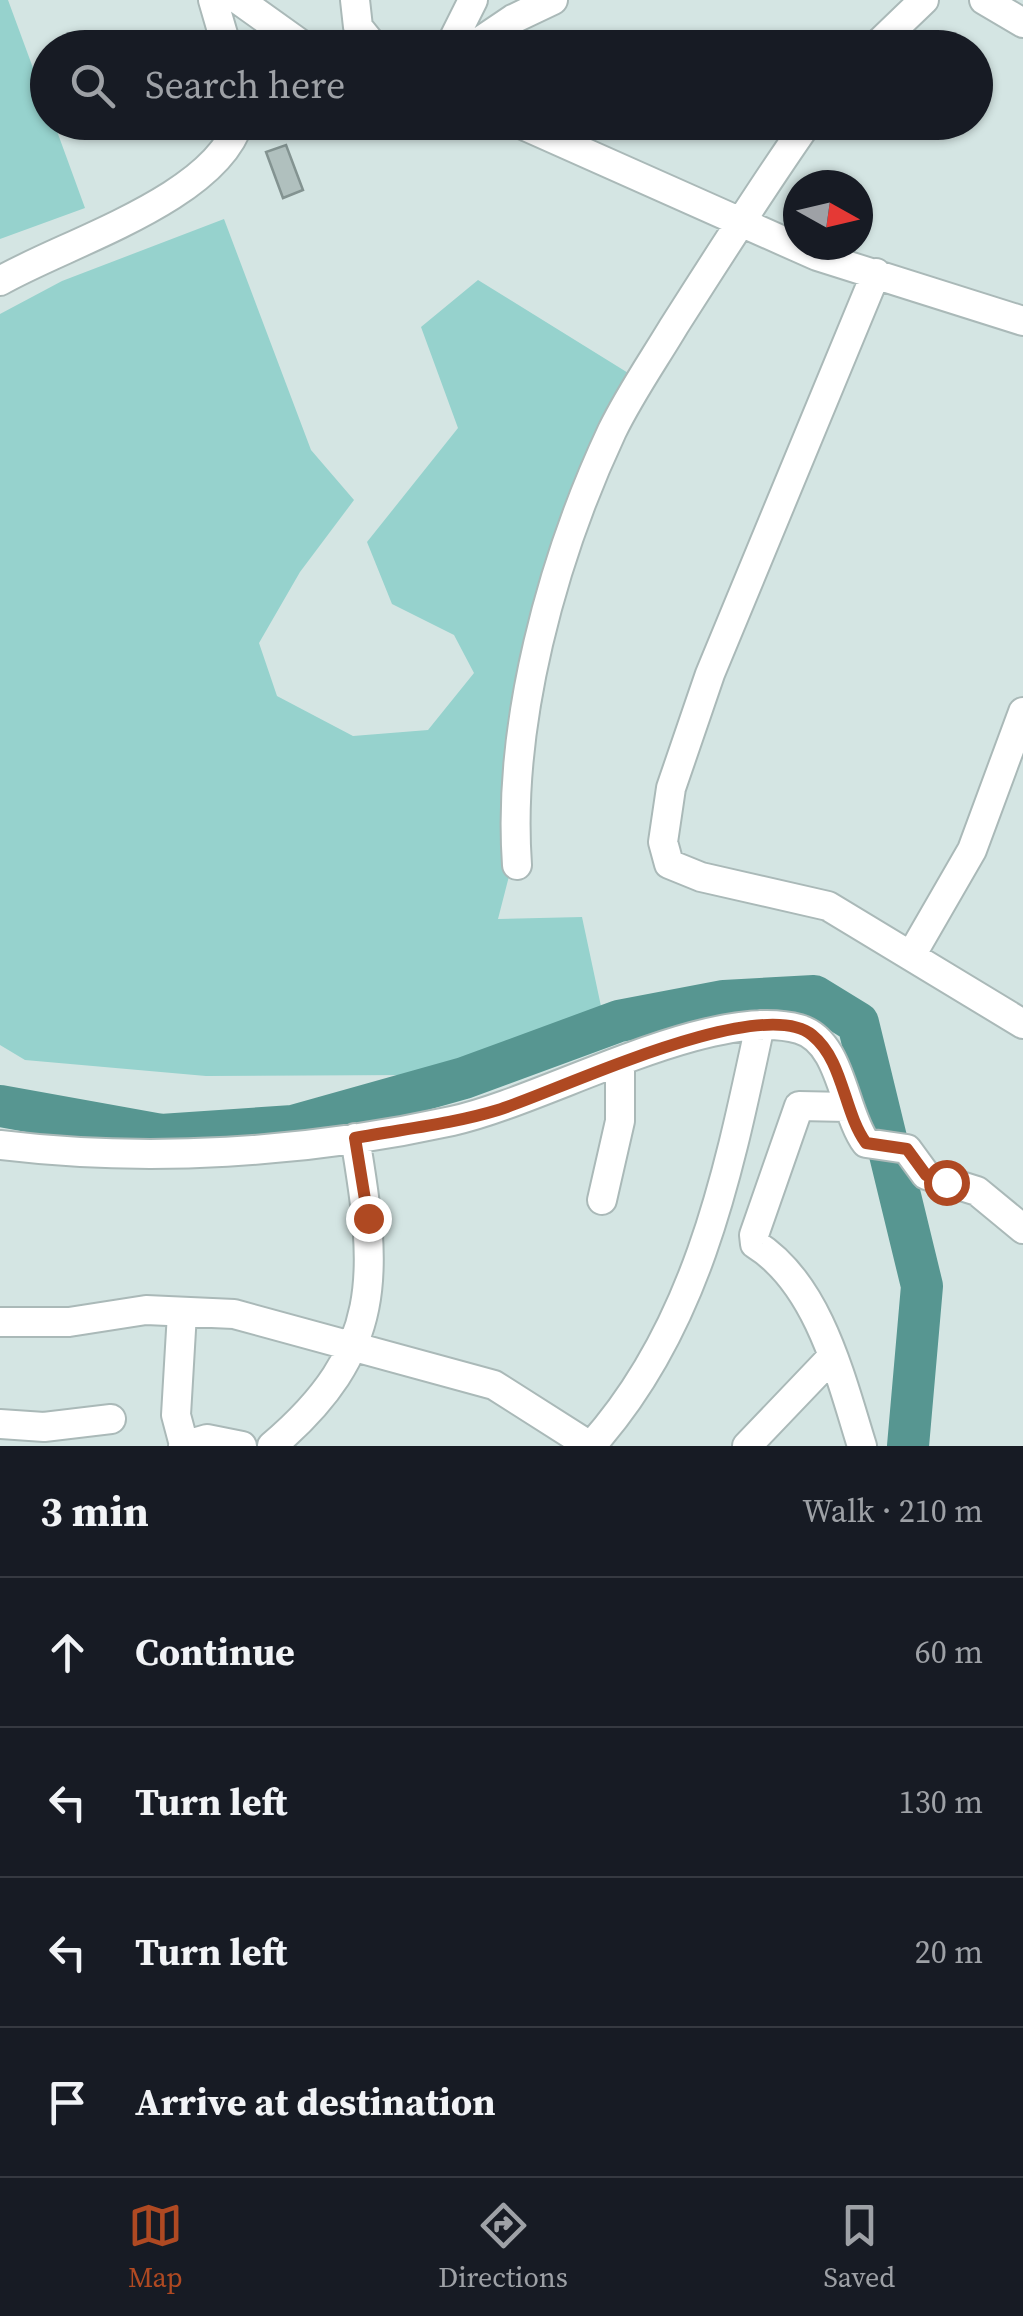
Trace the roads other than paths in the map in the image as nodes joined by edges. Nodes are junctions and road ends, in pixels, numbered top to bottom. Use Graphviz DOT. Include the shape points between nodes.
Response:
graph roads {
  1 [pos="213,0"];
  2 [pos="239,0"];
  3 [pos="355,0"];
  4 [pos="473,0"];
  5 [pos="553,0"];
  6 [pos="924,0"];
  7 [pos="984,0"];
  8 [pos="1023,23"];
  9 [pos="222,30"];
  10 [pos="281,30"];
  11 [pos="361,30"];
  12 [pos="458,30"];
  13 [pos="497,30"];
  14 [pos="893,30"];
  15 [pos="234,140"];
  16 [pos="558,140"];
  17 [pos="795,140"];
  18 [pos="740,219"];
  19 [pos="876,273"];
  20 [pos="0,281"];
  21 [pos="1023,321"];
  22 [pos="1023,712"];
  23 [pos="517,865"];
  24 [pos="912,954"];
  25 [pos="1023,1024"];
  26 [pos="760,1025"];
  27 [pos="620,1062"];
  28 [pos="848,1107"];
  29 [pos="355,1138"];
  30 [pos="0,1146"];
  31 [pos="602,1200"];
  32 [pos="1023,1229"];
  33 [pos="182,1313"];
  34 [pos="0,1322"];
  35 [pos="355,1349"];
  36 [pos="832,1357"];
  37 [pos="111,1419"];
  38 [pos="0,1424"];
  39 [pos="183,1446"];
  40 [pos="242,1446"];
  41 [pos="272,1446"];
  42 [pos="591,1446"];
  43 [pos="747,1446"];
  44 [pos="862,1446"];
  1 -- 9 [label="street"];
  2 -- 10 [label="street"];
  3 -- 11 [label="street"];
  4 -- 12 [label="street"];
  5 -- 13 [label="street"];
  6 -- 14 [label="street"];
  7 -- 8 [label="street"];
  15 -- 20 [label="street" via="164,201"];
  16 -- 18 [label="street"];
  17 -- 18 [label="street"];
  18 -- 19 [label="street" via="818,256"];
  18 -- 23 [label="street" via="638,384 588,486 536,654 514,816"];
  19 -- 21 [label="street"];
  19 -- 24 [label="street" via="710,674 671,788 663,842 669,864 828,906"];
  22 -- 24 [label="street" via="972,850"];
  24 -- 25 [label="street"];
  26 -- 27 [label="street"];
  26 -- 28 [label="street" via="811,1034 826,1051"];
  26 -- 42 [label="street" via="731,1160 690,1285 639,1389"];
  27 -- 29 [label="street" via="496,1111"];
  27 -- 31 [label="street" via="620,1122"];
  28 -- 32 [label="street" via="870,1146 901,1148 932,1179 977,1191"];
  28 -- 36 [label="street" via="799,1106 754,1235 809,1306"];
  29 -- 30 [label="street" via="219,1151"];
  29 -- 35 [label="street" via="372,1250"];
  33 -- 34 [label="street"];
  33 -- 35 [label="street" via="234,1314"];
  33 -- 39 [label="street" via="176,1415"];
  35 -- 41 [label="street" via="308,1415"];
  35 -- 42 [label="street" via="494,1386"];
  36 -- 43 [label="street"];
  36 -- 44 [label="street"];
  37 -- 38 [label="street"];
  39 -- 40 [label="street" via="207,1439"];
}
